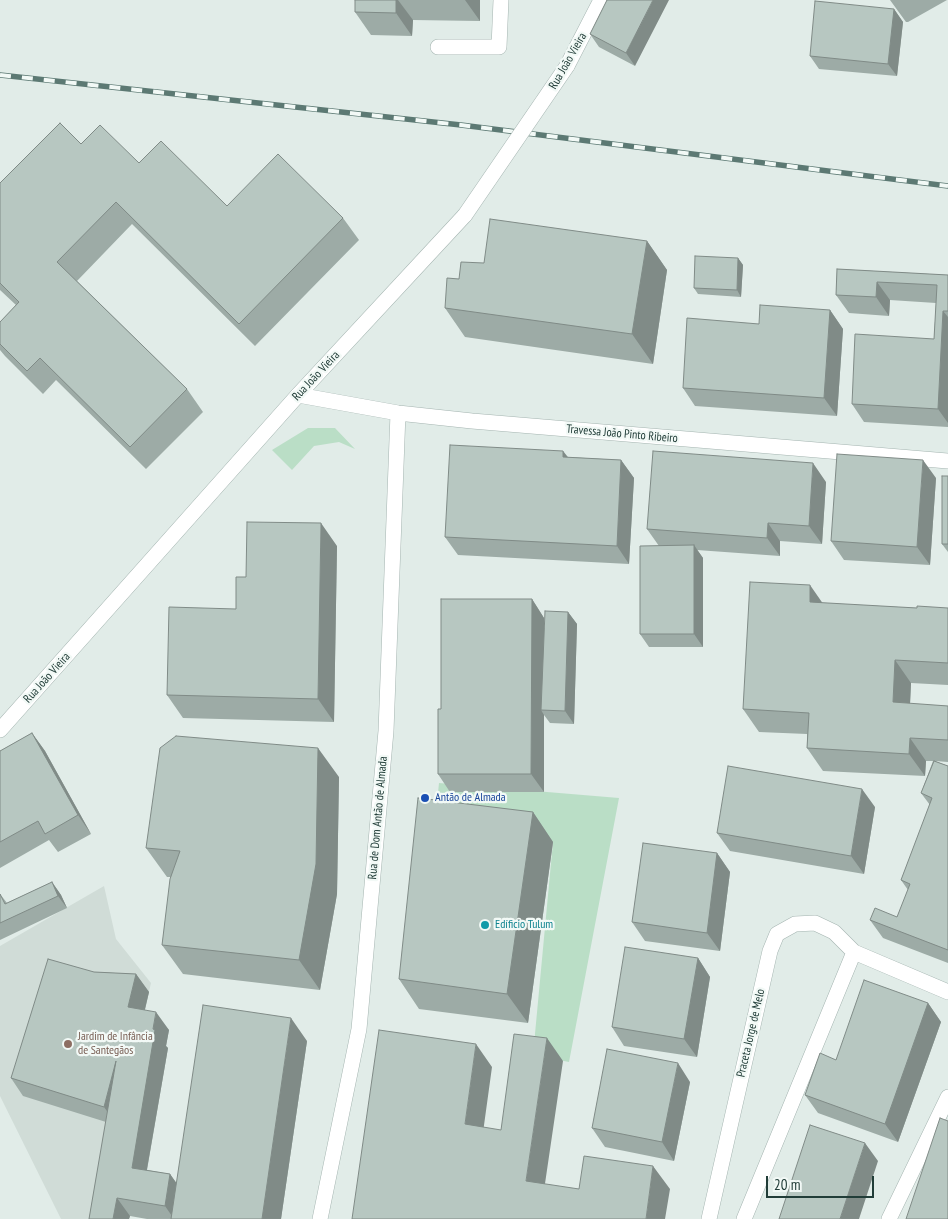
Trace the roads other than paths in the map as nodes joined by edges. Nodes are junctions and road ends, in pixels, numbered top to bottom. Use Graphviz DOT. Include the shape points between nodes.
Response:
graph roads {
  1 [pos="501,0"];
  2 [pos="601,0"];
  3 [pos="438,47"];
  4 [pos="298,396"];
  5 [pos="398,413"];
  6 [pos="948,461"];
  7 [pos="0,730"];
  8 [pos="854,952"];
  9 [pos="948,992"];
  10 [pos="948,1097"];
  11 [pos="320,1219"];
  12 [pos="708,1219"];
  13 [pos="744,1219"];
  14 [pos="889,1219"];
  1 -- 3 [label="street" via="499,47"];
  2 -- 4 [label="street, Rua João Vieira, bridge" via="567,66 465,215"];
  4 -- 5 [label="street, Travessa João Pinto Ribeiro"];
  4 -- 7 [label="street, Rua João Vieira"];
  5 -- 6 [label="street, Travessa João Pinto Ribeiro"];
  5 -- 11 [label="street, Rua de Dom Antão de Almada" via="386,731 359,1029"];
  8 -- 9 [label="street, Praceta Jorge de Melo"];
  8 -- 12 [label="street, Praceta Jorge de Melo" via="834,932 815,923 795,924 777,934 770,951"];
  8 -- 13 [label="street"];
  10 -- 14 [label="street"];
}
